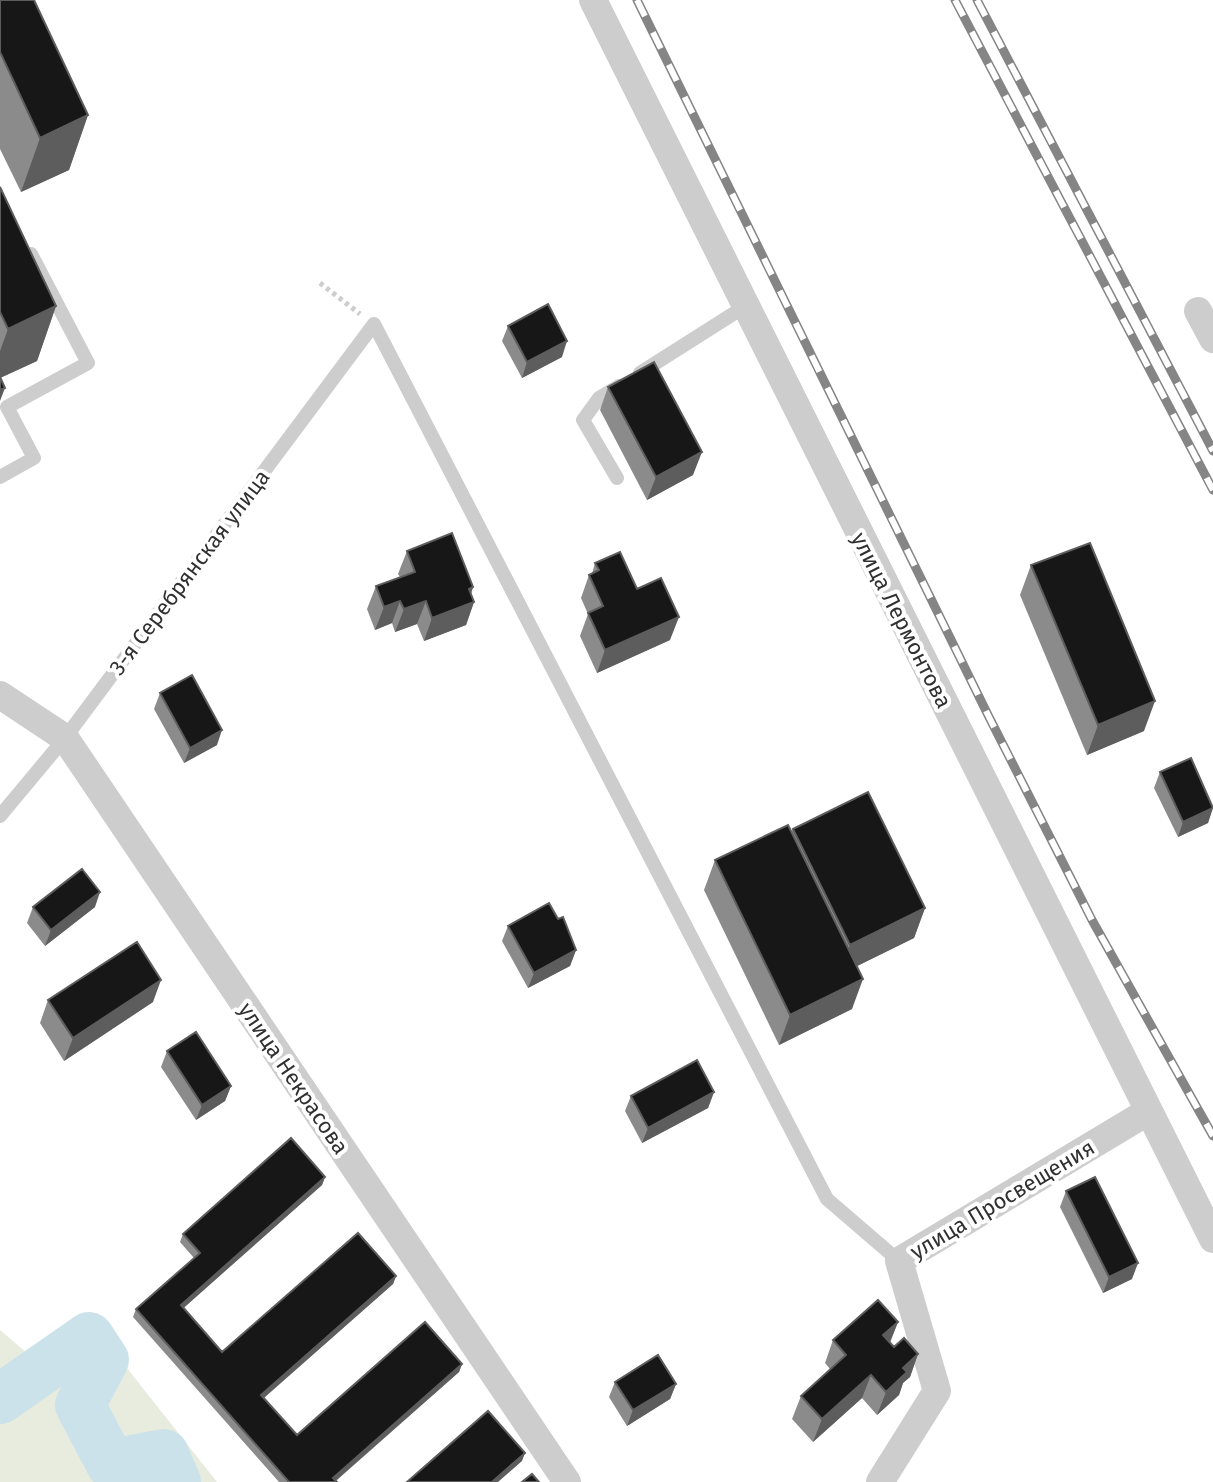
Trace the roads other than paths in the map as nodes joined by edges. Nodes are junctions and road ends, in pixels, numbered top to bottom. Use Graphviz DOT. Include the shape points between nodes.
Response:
graph roads {
  1 [pos="593,0"];
  2 [pos="22,237"];
  3 [pos="744,307"];
  4 [pos="1198,311"];
  5 [pos="1213,339"];
  6 [pos="0,477"];
  7 [pos="617,478"];
  8 [pos="0,695"];
  9 [pos="65,738"];
  10 [pos="0,816"];
  11 [pos="1149,1111"];
  12 [pos="1213,1239"];
  13 [pos="899,1261"];
  14 [pos="567,1482"];
  15 [pos="880,1482"];
  1 -- 3 [label="street, улица Лермонтова"];
  2 -- 6 [label="lane" via="88,363 7,407 34,458"];
  3 -- 7 [label="lane" via="599,398 583,420"];
  3 -- 11 [label="street, улица Лермонтова"];
  4 -- 5 [label="street"];
  8 -- 9 [label="street, улица Некрасова"];
  9 -- 10 [label="lane, 3-я Серебрянская улица"];
  9 -- 13 [label="lane, 3-я Серебрянская улица" via="374,324 827,1199"];
  9 -- 14 [label="street, улица Некрасова"];
  11 -- 12 [label="street, улица Лермонтова"];
  11 -- 13 [label="street, улица Просвещения"];
  13 -- 15 [label="street, улица Просвещения" via="937,1391"];
}
